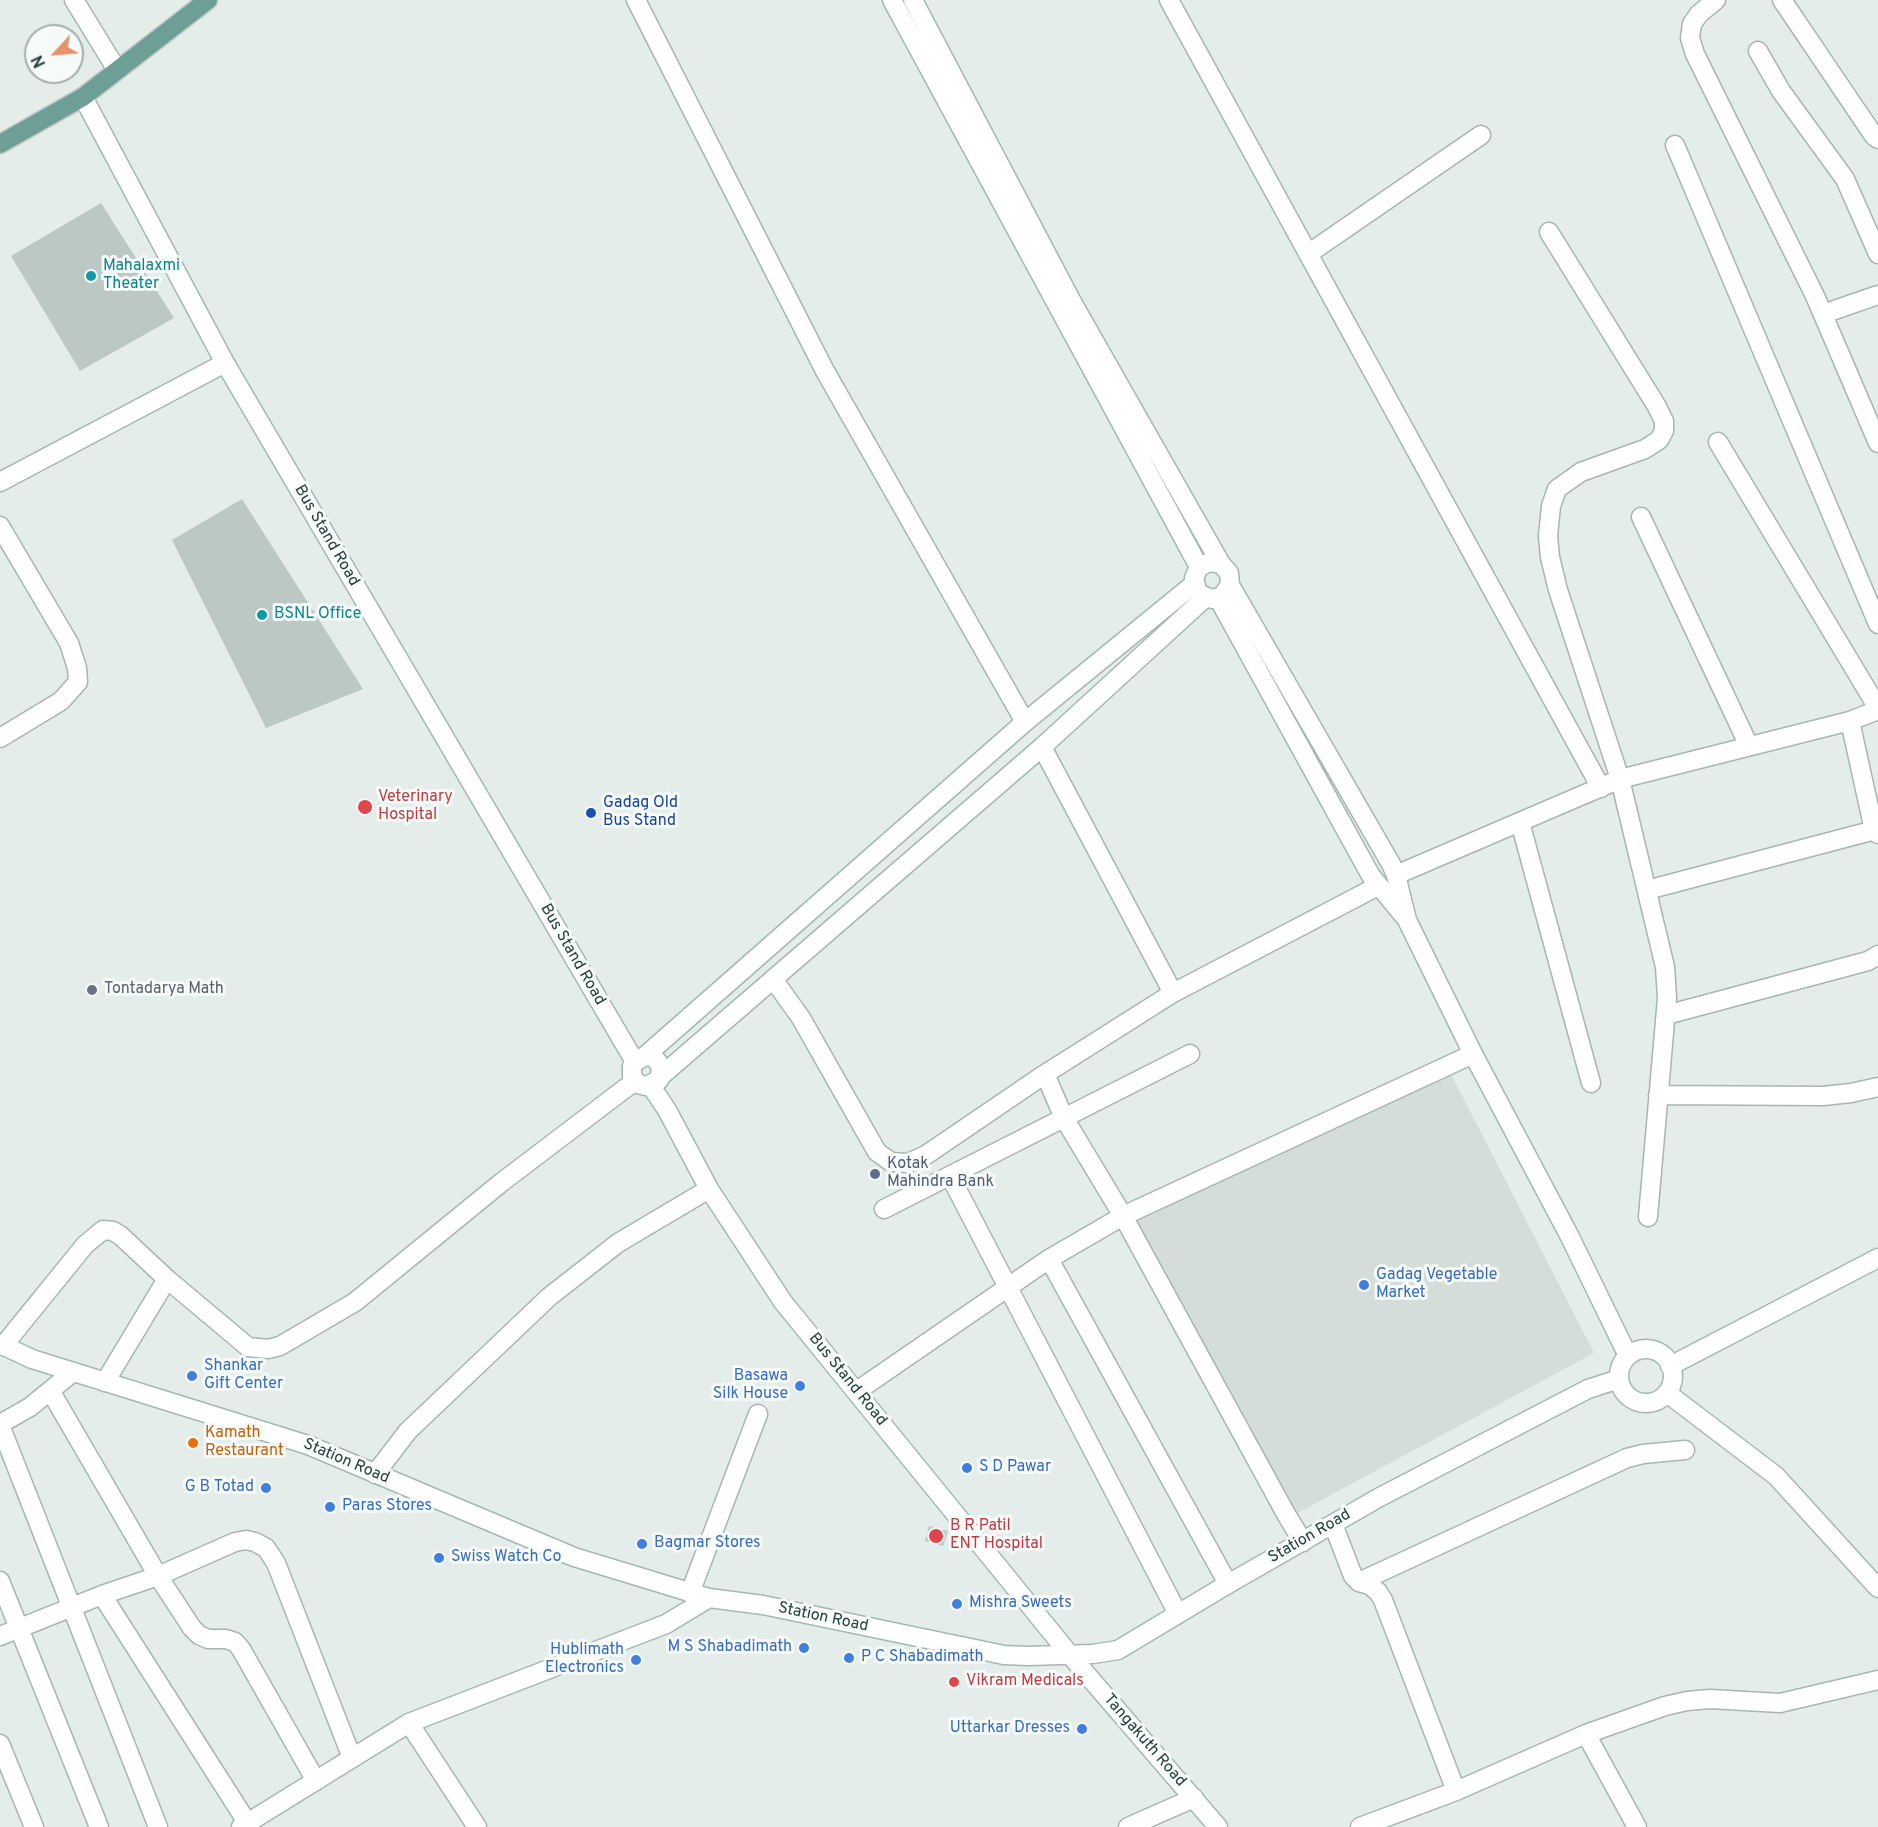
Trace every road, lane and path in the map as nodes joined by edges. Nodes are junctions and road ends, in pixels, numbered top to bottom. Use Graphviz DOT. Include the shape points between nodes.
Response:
graph roads {
  1 [pos="74,0"];
  2 [pos="208,0"];
  3 [pos="636,0"];
  4 [pos="892,0"];
  5 [pos="913,0"];
  6 [pos="1169,0"];
  7 [pos="1716,0"];
  8 [pos="1782,0"];
  9 [pos="1758,51"];
  10 [pos="117,70"];
  11 [pos="82,97"];
  12 [pos="1481,135"];
  13 [pos="1878,139"];
  14 [pos="0,144"];
  15 [pos="1675,145"];
  16 [pos="1549,232"];
  17 [pos="1308,254"];
  18 [pos="1878,254"];
  19 [pos="1878,295"];
  20 [pos="1823,314"];
  21 [pos="225,363"];
  22 [pos="1718,442"];
  23 [pos="1878,443"];
  24 [pos="0,482"];
  25 [pos="1641,518"];
  26 [pos="0,526"];
  27 [pos="1210,586"];
  28 [pos="1878,624"];
  29 [pos="1878,709"];
  30 [pos="1850,721"];
  31 [pos="1025,722"];
  32 [pos="0,738"];
  33 [pos="1749,746"];
  34 [pos="1042,747"];
  35 [pos="1620,779"];
  36 [pos="1601,788"];
  37 [pos="1520,822"];
  38 [pos="1876,832"];
  39 [pos="1396,875"];
  40 [pos="1378,886"];
  41 [pos="1647,890"];
  42 [pos="1407,920"];
  43 [pos="1878,955"];
  44 [pos="772,979"];
  45 [pos="1173,993"];
  46 [pos="1666,1015"];
  47 [pos="1190,1054"];
  48 [pos="1473,1054"];
  49 [pos="640,1059"];
  50 [pos="1046,1074"];
  51 [pos="649,1081"];
  52 [pos="1591,1083"];
  53 [pos="1878,1088"];
  54 [pos="1658,1095"];
  55 [pos="1064,1118"];
  56 [pos="950,1176"];
  57 [pos="709,1189"];
  58 [pos="884,1209"];
  59 [pos="1123,1216"];
  60 [pos="1648,1216"];
  61 [pos="1878,1258"];
  62 [pos="1049,1259"];
  63 [pos="167,1279"];
  64 [pos="1007,1288"];
  65 [pos="2,1346"];
  66 [pos="1628,1356"];
  67 [pos="1670,1366"];
  68 [pos="73,1372"];
  69 [pos="1619,1378"];
  70 [pos="105,1382"];
  71 [pos="857,1391"];
  72 [pos="51,1392"];
  73 [pos="1667,1393"];
  74 [pos="758,1414"];
  75 [pos="0,1424"];
  76 [pos="1685,1450"];
  77 [pos="375,1474"];
  78 [pos="1333,1524"];
  79 [pos="1303,1542"];
  80 [pos="158,1576"];
  81 [pos="0,1581"];
  82 [pos="1359,1582"];
  83 [pos="1228,1584"];
  84 [pos="1878,1588"];
  85 [pos="690,1593"];
  86 [pos="102,1595"];
  87 [pos="709,1598"];
  88 [pos="73,1606"];
  89 [pos="1178,1614"];
  90 [pos="20,1627"];
  91 [pos="0,1636"];
  92 [pos="1070,1655"];
  93 [pos="1878,1680"];
  94 [pos="409,1723"];
  95 [pos="1586,1734"];
  96 [pos="0,1744"];
  97 [pos="352,1758"];
  98 [pos="316,1781"];
  99 [pos="1456,1791"];
  100 [pos="1194,1798"];
  101 [pos="246,1826"];
  102 [pos="34,1827"];
  103 [pos="99,1827"];
  104 [pos="158,1827"];
  105 [pos="477,1827"];
  106 [pos="1128,1827"];
  107 [pos="1218,1827"];
  108 [pos="1360,1827"];
  109 [pos="1637,1827"];
  1 -- 10 [label="street"];
  2 -- 10 [label="main road"];
  3 -- 31 [label="street" via="825,371"];
  4 -- 27 [label="street"];
  5 -- 27 [label="street" via="1072,302 1221,564 1210,562"];
  6 -- 17 [label="street"];
  7 -- 20 [label="street" via="1692,24 1690,38 1695,54"];
  8 -- 13 [label="street"];
  9 -- 18 [label="street" via="1781,92 1845,179"];
  10 -- 11 [label="main road"];
  11 -- 14 [label="main road"];
  11 -- 21 [label="street, Bus Stand Road"];
  12 -- 17 [label="street"];
  15 -- 28 [label="street"];
  16 -- 35 [label="street" via="1664,421 1659,440 1645,449 1581,472 1557,489 1551,506 1548,536 1558,590"];
  17 -- 36 [label="street"];
  19 -- 20 [label="street"];
  20 -- 23 [label="street"];
  21 -- 24 [label="street"];
  21 -- 49 [label="street, Bus Stand Road"];
  22 -- 29 [label="street"];
  25 -- 33 [label="street"];
  26 -- 32 [label="street" via="69,643 78,682 61,701"];
  27 -- 31 [label="street"];
  27 -- 34 [label="street"];
  27 -- 39 [label="street"];
  27 -- 40 [label="street"];
  29 -- 30 [label="street"];
  30 -- 33 [label="street"];
  30 -- 38 [label="street"];
  31 -- 49 [label="street"];
  33 -- 35 [label="street"];
  34 -- 44 [label="street"];
  34 -- 45 [label="street"];
  35 -- 36 [label="street"];
  35 -- 41 [label="street"];
  36 -- 37 [label="street"];
  37 -- 39 [label="street"];
  37 -- 52 [label="street"];
  38 -- 41 [label="street"];
  39 -- 42 [label="street"];
  40 -- 42 [label="street"];
  40 -- 45 [label="street"];
  41 -- 46 [label="street" via="1665,967"];
  42 -- 48 [label="street"];
  43 -- 46 [label="street" via="1868,961"];
  44 -- 50 [label="street" via="801,1018 877,1152 891,1162 908,1163 926,1155"];
  44 -- 51 [label="street"];
  45 -- 50 [label="street"];
  46 -- 54 [label="street"];
  47 -- 55 [label="street"];
  48 -- 59 [label="street"];
  48 -- 66 [label="street"];
  49 -- 51 [label="street" via="631,1071"];
  49 -- 51 [label="street, Bus Stand Road" via="652,1058 661,1069"];
  50 -- 55 [label="street"];
  51 -- 57 [label="street, Bus Stand Road"];
  51 -- 63 [label="street" via="502,1182 355,1302 280,1346 248,1347"];
  53 -- 54 [label="street" via="1823,1096"];
  54 -- 60 [label="street"];
  55 -- 56 [label="street"];
  55 -- 59 [label="street"];
  56 -- 58 [label="street"];
  56 -- 64 [label="street"];
  57 -- 71 [label="street, Bus Stand Road" via="783,1302"];
  57 -- 77 [label="street" via="618,1243 549,1297 408,1431"];
  59 -- 62 [label="street"];
  59 -- 79 [label="street"];
  61 -- 67 [label="street"];
  62 -- 64 [label="street"];
  62 -- 83 [label="street"];
  63 -- 65 [label="street" via="121,1236 103,1230"];
  63 -- 70 [label="street"];
  64 -- 71 [label="street"];
  64 -- 89 [label="street"];
  65 -- 68 [label="street, Station Road"];
  66 -- 67 [label="street" via="1636,1351 1657,1352"];
  66 -- 69 [label="street" via="1622,1362"];
  67 -- 73 [label="street"];
  68 -- 70 [label="street, Station Road"];
  68 -- 72 [label="street"];
  69 -- 73 [label="street" via="1621,1388 1634,1401 1652,1403"];
  69 -- 78 [label="street, Station Road" via="1588,1389"];
  70 -- 77 [label="street, Station Road" via="308,1445"];
  71 -- 92 [label="street, Bus Stand Road"];
  72 -- 75 [label="street"];
  72 -- 80 [label="street"];
  73 -- 84 [label="street" via="1776,1476"];
  74 -- 85 [label="street"];
  75 -- 88 [label="street"];
  76 -- 82 [label="street" via="1628,1458"];
  77 -- 85 [label="street, Station Road" via="574,1557"];
  78 -- 79 [label="street, Station Road"];
  78 -- 82 [label="street" via="1347,1565"];
  79 -- 83 [label="street, Station Road"];
  80 -- 86 [label="street"];
  80 -- 97 [label="street" via="236,1542 246,1540 266,1548 276,1563"];
  80 -- 98 [label="street" via="199,1635 235,1642 241,1649"];
  81 -- 90 [label="street"];
  82 -- 99 [label="street" via="1370,1585 1383,1600"];
  83 -- 89 [label="street, Station Road"];
  85 -- 87 [label="street, Station Road"];
  86 -- 88 [label="street"];
  86 -- 101 [label="street"];
  87 -- 92 [label="street, Station Road" via="763,1605 1004,1655"];
  87 -- 94 [label="street" via="666,1623"];
  88 -- 90 [label="street"];
  88 -- 104 [label="street"];
  89 -- 92 [label="street, Station Road" via="1118,1650"];
  90 -- 91 [label="street"];
  90 -- 103 [label="street"];
  92 -- 100 [label="street, Tangakuth Road"];
  93 -- 95 [label="street" via="1780,1702 1688,1701"];
  94 -- 97 [label="street"];
  94 -- 105 [label="street"];
  95 -- 99 [label="street"];
  95 -- 109 [label="street"];
  96 -- 102 [label="street"];
  97 -- 98 [label="street"];
  98 -- 101 [label="street"];
  99 -- 108 [label="street"];
  100 -- 106 [label="street"];
  100 -- 107 [label="street, Tangakuth Road"];
}
